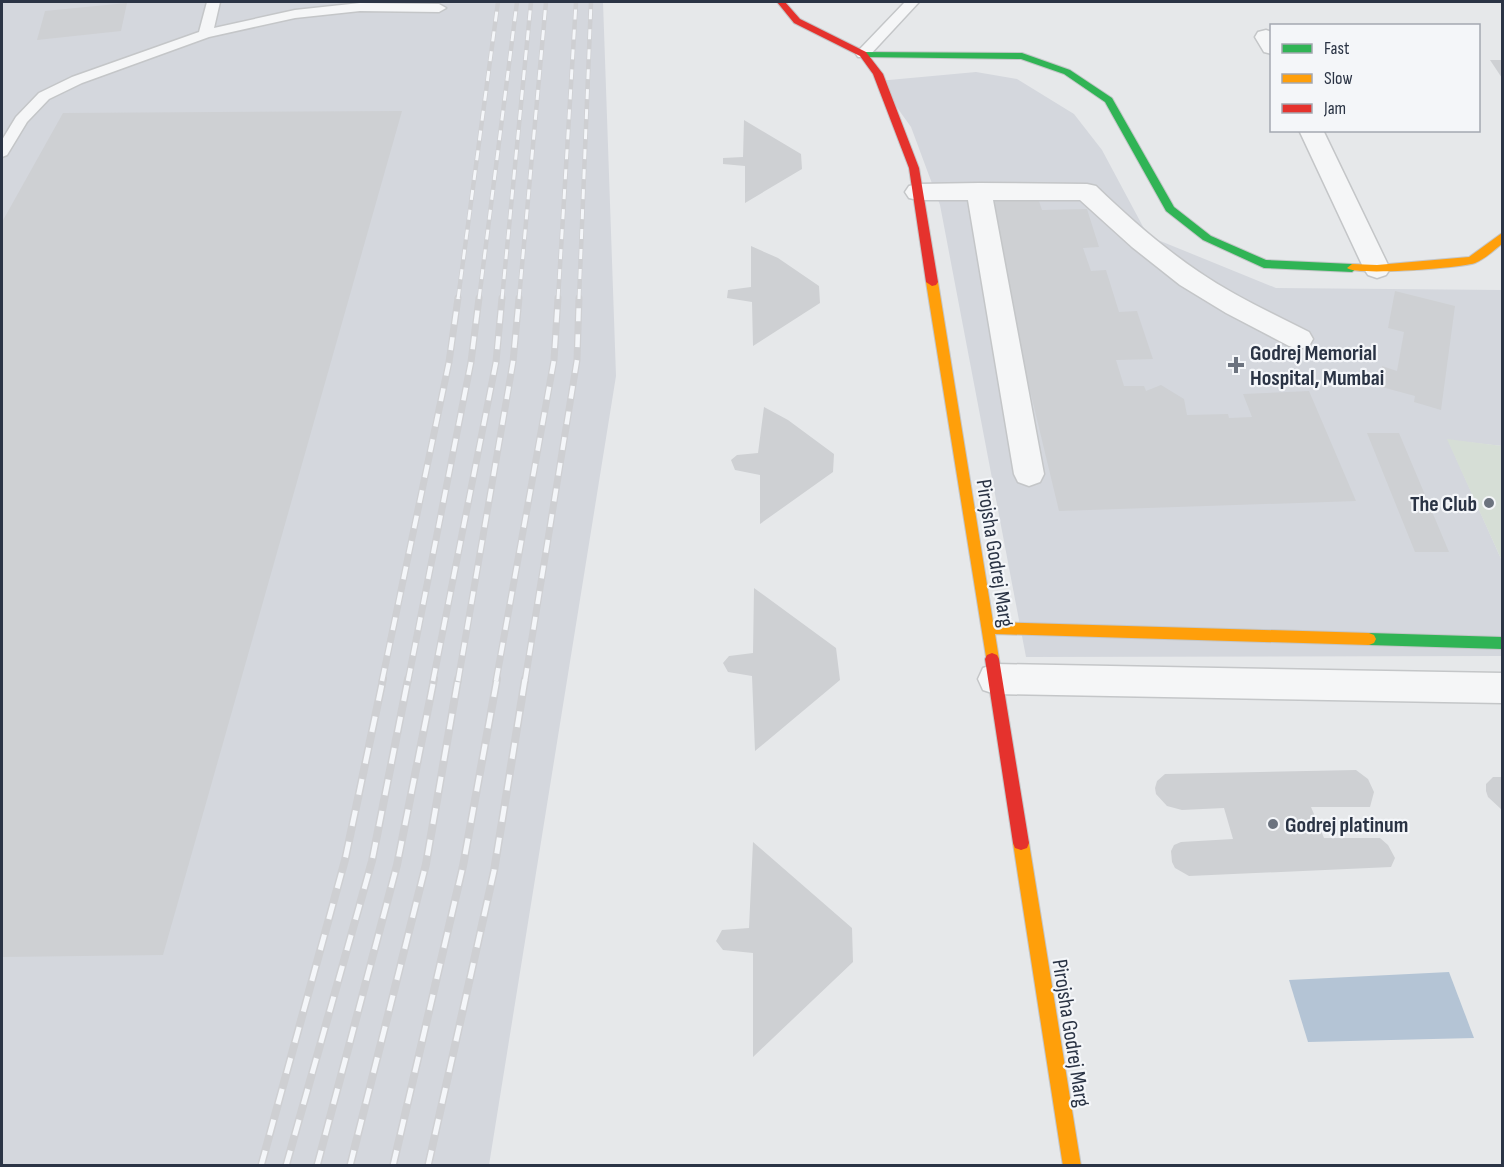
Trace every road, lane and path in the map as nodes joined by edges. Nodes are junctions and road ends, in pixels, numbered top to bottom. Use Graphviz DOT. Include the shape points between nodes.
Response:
graph roads {
  1 [pos="213,2"];
  2 [pos="781,2"];
  3 [pos="912,2"];
  4 [pos="439,8"];
  5 [pos="205,34"];
  6 [pos="863,54"];
  7 [pos="1312,132"];
  8 [pos="2,152"];
  9 [pos="979,190"];
  10 [pos="918,192"];
  11 [pos="1503,236"];
  12 [pos="1377,269"];
  13 [pos="1299,339"];
  14 [pos="1029,474"];
  15 [pos="987,628"];
  16 [pos="1503,643"];
  17 [pos="995,679"];
  18 [pos="1503,688"];
  19 [pos="1072,1166"];
  1 -- 5 [label="lane"];
  2 -- 6 [label="street, Pirojsha Godrej Marg" via="797,21"];
  3 -- 6 [label="lane"];
  4 -- 5 [label="lane" via="360,7 295,14"];
  5 -- 8 [label="lane" via="77,80 44,96 21,120"];
  6 -- 10 [label="street, Pirojsha Godrej Marg" via="878,74 914,168"];
  6 -- 12 [label="street" via="1022,56 1067,72 1109,100 1170,209 1207,238 1264,264"];
  7 -- 12 [label="street"];
  9 -- 10 [label="street"];
  9 -- 13 [label="street" via="1087,192 1176,269"];
  9 -- 14 [label="street"];
  10 -- 15 [label="street, Pirojsha Godrej Marg"];
  11 -- 12 [label="street" via="1472,260"];
  15 -- 16 [label="street"];
  15 -- 17 [label="street, Pirojsha Godrej Marg"];
  17 -- 18 [label="street"];
  17 -- 19 [label="street, Pirojsha Godrej Marg"];
}
